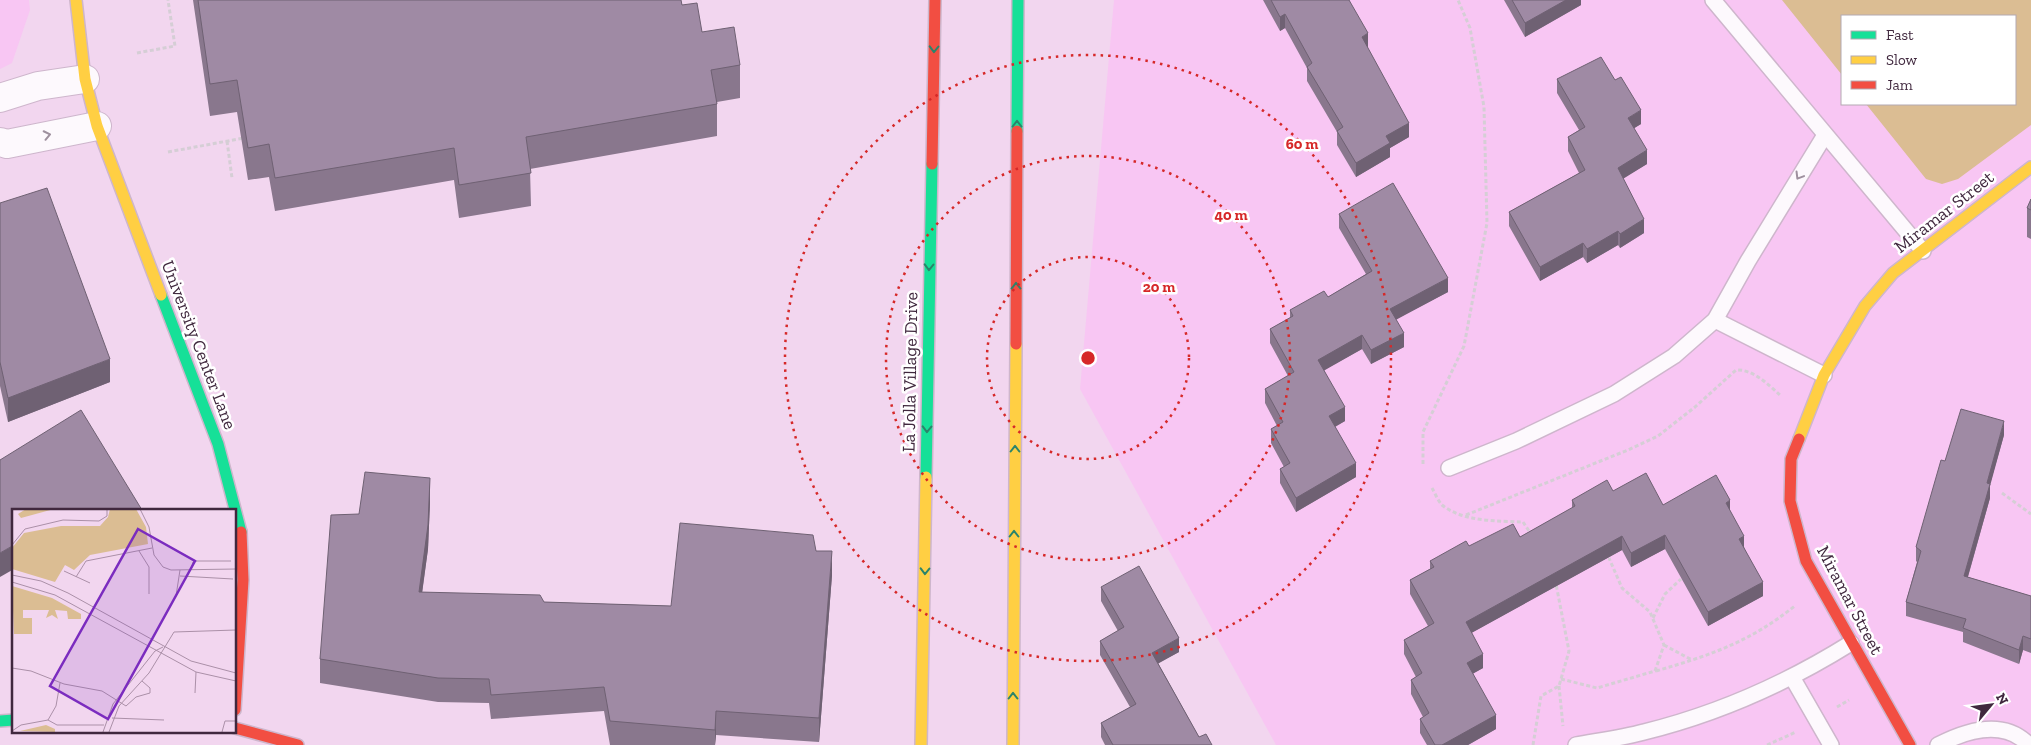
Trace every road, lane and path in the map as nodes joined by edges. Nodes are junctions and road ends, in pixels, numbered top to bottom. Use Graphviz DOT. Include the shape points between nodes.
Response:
graph roads {
  1 [pos="76,0"];
  2 [pos="168,0"];
  3 [pos="935,0"];
  4 [pos="1018,0"];
  5 [pos="1458,0"];
  6 [pos="1713,0"];
  7 [pos="137,53"];
  8 [pos="85,79"];
  9 [pos="0,98"];
  10 [pos="97,126"];
  11 [pos="1825,135"];
  12 [pos="246,138"];
  13 [pos="227,141"];
  14 [pos="0,142"];
  15 [pos="168,152"];
  16 [pos="2031,167"];
  17 [pos="232,178"];
  18 [pos="1923,251"];
  19 [pos="1715,320"];
  20 [pos="1824,375"];
  21 [pos="1788,402"];
  22 [pos="1449,468"];
  23 [pos="1422,473"];
  24 [pos="1427,481"];
  25 [pos="2002,492"];
  26 [pos="235,509"];
  27 [pos="236,513"];
  28 [pos="2031,514"];
  29 [pos="1465,515"];
  30 [pos="1533,536"];
  31 [pos="1609,558"];
  32 [pos="1554,574"];
  33 [pos="1681,579"];
  34 [pos="1800,602"];
  35 [pos="1653,618"];
  36 [pos="1851,642"];
  37 [pos="1664,645"];
  38 [pos="1692,660"];
  39 [pos="1655,671"];
  40 [pos="1792,677"];
  41 [pos="1561,679"];
  42 [pos="1559,686"];
  43 [pos="236,693"];
  44 [pos="233,733"];
  45 [pos="1570,740"];
  46 [pos="298,745"];
  47 [pos="921,745"];
  48 [pos="1013,745"];
  49 [pos="1533,745"];
  50 [pos="1831,745"];
  51 [pos="1910,745"];
  52 [pos="1938,745"];
  53 [pos="2029,745"];
  1 -- 8 [label="street, University Center Lane"];
  2 -- 7 [label="path" via="175,46"];
  3 -- 47 [label="street, La Jolla Village Drive, one-way"];
  48 -- 4 [label="street, one-way"];
  5 -- 23 [label="path" via="1470,28 1484,107 1487,223 1464,346 1423,432"];
  6 -- 11 [label="lane"];
  8 -- 9 [label="street" via="38,86"];
  8 -- 10 [label="street, University Center Lane"];
  14 -- 10 [label="street, one-way" via="7,144"];
  10 -- 26 [label="street, University Center Lane" via="218,444"];
  11 -- 18 [label="lane"];
  11 -- 19 [label="lane, one-way"];
  12 -- 13 [label="path"];
  13 -- 15 [label="path"];
  13 -- 17 [label="path"];
  16 -- 18 [label="street, Miramar Street"];
  18 -- 20 [label="street, Miramar Street" via="1893,274 1865,306"];
  19 -- 20 [label="lane"];
  19 -- 22 [label="lane" via="1674,356 1614,394"];
  20 -- 36 [label="street, Miramar Street" via="1790,458 1790,501 1806,561"];
  21 -- 29 [label="path" via="1764,380 1736,370 1658,436"];
  24 -- 29 [label="path" via="1442,504"];
  25 -- 28 [label="path"];
  27 -- 43 [label="street, University Center Lane" via="242,536 242,589"];
  29 -- 30 [label="path" via="1476,520 1523,522"];
  31 -- 35 [label="path" via="1622,588"];
  32 -- 41 [label="path" via="1569,651"];
  33 -- 35 [label="path" via="1665,594"];
  34 -- 38 [label="path" via="1737,644"];
  35 -- 37 [label="path"];
  36 -- 40 [label="lane"];
  36 -- 51 [label="street, Miramar Street"];
  37 -- 38 [label="path"];
  37 -- 39 [label="path"];
  38 -- 39 [label="path"];
  39 -- 41 [label="path" via="1597,688"];
  40 -- 45 [label="lane" via="1720,709 1643,732"];
  40 -- 50 [label="lane"];
  41 -- 42 [label="path"];
  42 -- 45 [label="path"];
  42 -- 49 [label="path" via="1541,696"];
  44 -- 46 [label="street"];
  52 -- 53 [label="lane" via="1976,731 2002,729"];
}
